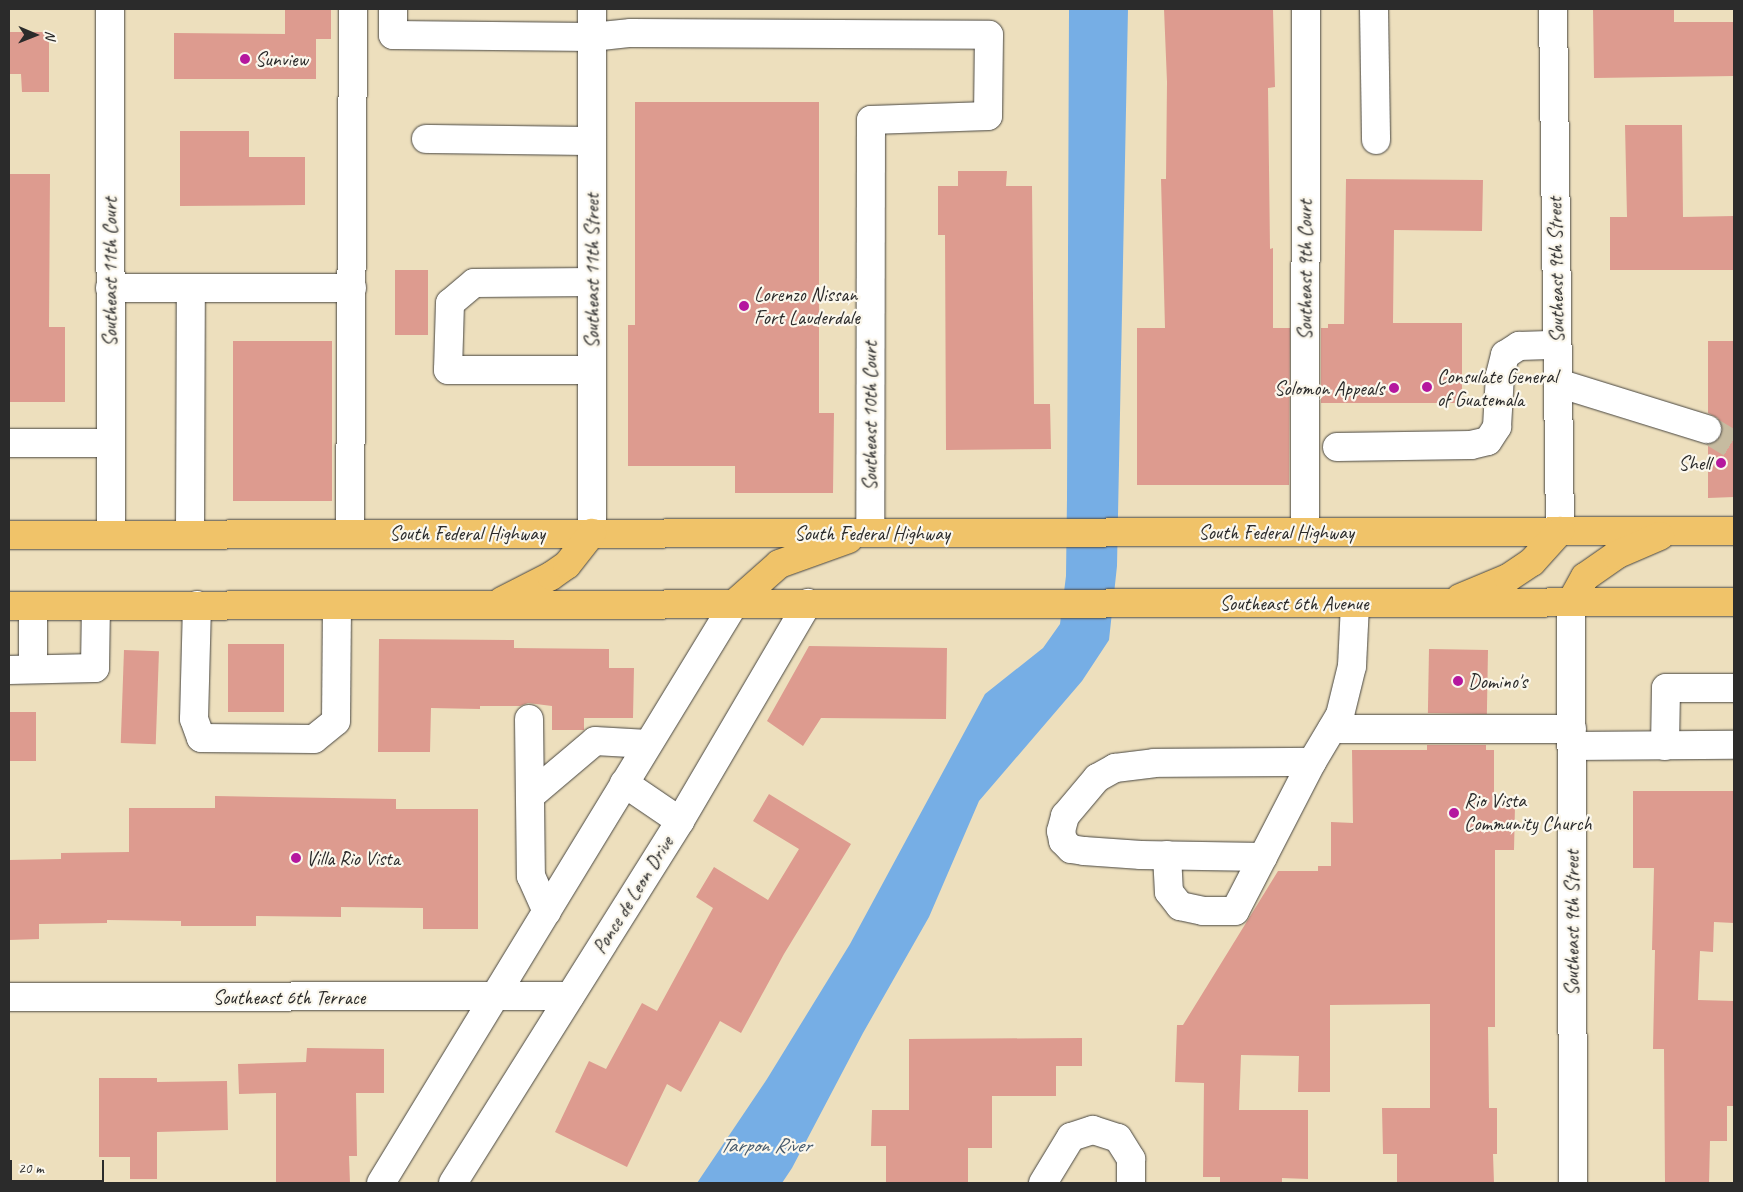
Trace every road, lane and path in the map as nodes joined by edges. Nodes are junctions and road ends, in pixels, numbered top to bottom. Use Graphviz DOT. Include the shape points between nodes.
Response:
graph roads {
  1 [pos="110,9"];
  2 [pos="353,9"];
  3 [pos="393,9"];
  4 [pos="592,9"];
  5 [pos="1306,9"];
  6 [pos="1374,9"];
  7 [pos="1553,9"];
  8 [pos="592,36"];
  9 [pos="426,139"];
  10 [pos="1376,140"];
  11 [pos="592,141"];
  12 [pos="592,282"];
  13 [pos="110,288"];
  14 [pos="191,288"];
  15 [pos="352,288"];
  16 [pos="1558,345"];
  17 [pos="592,370"];
  18 [pos="1558,383"];
  19 [pos="1707,429"];
  20 [pos="9,443"];
  21 [pos="111,443"];
  22 [pos="1337,447"];
  23 [pos="1304,531"];
  24 [pos="1560,531"];
  25 [pos="1734,531"];
  26 [pos="592,532"];
  27 [pos="870,532"];
  28 [pos="1670,532"];
  29 [pos="350,534"];
  30 [pos="9,535"];
  31 [pos="111,535"];
  32 [pos="190,535"];
  33 [pos="1571,602"];
  34 [pos="1734,602"];
  35 [pos="808,603"];
  36 [pos="1447,603"];
  37 [pos="496,604"];
  38 [pos="734,604"];
  39 [pos="1355,604"];
  40 [pos="337,605"];
  41 [pos="21,606"];
  42 [pos="96,606"];
  43 [pos="197,606"];
  44 [pos="21,669"];
  45 [pos="1734,688"];
  46 [pos="529,719"];
  47 [pos="1332,729"];
  48 [pos="1572,738"];
  49 [pos="648,744"];
  50 [pos="1734,745"];
  51 [pos="1666,746"];
  52 [pos="1314,759"];
  53 [pos="624,783"];
  54 [pos="530,796"];
  55 [pos="680,820"];
  56 [pos="1167,855"];
  57 [pos="1263,857"];
  58 [pos="547,912"];
  59 [pos="495,996"];
  60 [pos="570,996"];
  61 [pos="9,997"];
  62 [pos="382,1183"];
  63 [pos="453,1183"];
  64 [pos="1043,1183"];
  65 [pos="1131,1183"];
  66 [pos="1573,1183"];
  1 -- 13 [label="street, Southeast 11th Court"];
  2 -- 15 [label="street"];
  3 -- 8 [label="street" via="393,35"];
  4 -- 8 [label="street, Southeast 11th Street"];
  5 -- 23 [label="street, Southeast 9th Court"];
  6 -- 10 [label="street"];
  7 -- 16 [label="street, Southeast 9th Street"];
  8 -- 11 [label="street, Southeast 11th Street"];
  8 -- 27 [label="street, Southeast 10th Court" via="631,32 989,35 988,116 871,120"];
  9 -- 11 [label="street"];
  11 -- 12 [label="street, Southeast 11th Street"];
  12 -- 17 [label="street, Southeast 11th Street"];
  12 -- 17 [label="street" via="474,283 450,303 448,370"];
  13 -- 14 [label="street"];
  13 -- 21 [label="street, Southeast 11th Court"];
  14 -- 15 [label="street"];
  14 -- 32 [label="street"];
  15 -- 29 [label="street"];
  16 -- 18 [label="street, Southeast 9th Street"];
  16 -- 22 [label="street" via="1519,346 1505,355 1500,375 1497,427 1488,441 1472,446"];
  17 -- 26 [label="street, Southeast 11th Street"];
  18 -- 19 [label="street"];
  18 -- 24 [label="street, Southeast 9th Street"];
  20 -- 21 [label="street"];
  21 -- 31 [label="street, Southeast 11th Court"];
  23 -- 24 [label="main road, South Federal Highway"];
  23 -- 27 [label="main road, South Federal Highway"];
  24 -- 28 [label="main road, South Federal Highway"];
  24 -- 36 [label="main road" via="1532,562 1508,578"];
  25 -- 28 [label="main road, South Federal Highway"];
  26 -- 27 [label="main road, South Federal Highway"];
  26 -- 29 [label="main road, South Federal Highway"];
  26 -- 37 [label="main road" via="567,565"];
  27 -- 38 [label="main road" via="778,564"];
  28 -- 33 [label="main road" via="1616,555 1585,577"];
  29 -- 32 [label="main road, South Federal Highway"];
  30 -- 31 [label="main road, South Federal Highway"];
  31 -- 32 [label="main road, South Federal Highway"];
  33 -- 34 [label="main road"];
  33 -- 36 [label="main road"];
  33 -- 48 [label="street, Southeast 9th Street"];
  35 -- 38 [label="main road"];
  35 -- 39 [label="main road, Southeast 6th Avenue"];
  35 -- 55 [label="street, Ponce de Leon Drive"];
  36 -- 39 [label="main road, Southeast 6th Avenue"];
  37 -- 38 [label="main road"];
  37 -- 40 [label="main road"];
  38 -- 49 [label="street"];
  39 -- 47 [label="street" via="1352,666 1340,715"];
  40 -- 43 [label="main road"];
  40 -- 43 [label="street" via="336,721 314,739 201,738 194,719"];
  41 -- 42 [label="main road"];
  41 -- 44 [label="street"];
  42 -- 43 [label="main road"];
  42 -- 44 [label="street" via="95,668"];
  45 -- 51 [label="street" via="1666,688"];
  46 -- 54 [label="street"];
  47 -- 48 [label="street"];
  47 -- 52 [label="street"];
  48 -- 51 [label="street"];
  48 -- 66 [label="street, Southeast 9th Street"];
  49 -- 53 [label="street"];
  49 -- 54 [label="street" via="596,741"];
  50 -- 51 [label="street"];
  52 -- 56 [label="street" via="1154,763 1115,768 1097,778 1065,816 1061,831 1063,841 1071,849"];
  52 -- 57 [label="street"];
  53 -- 55 [label="street"];
  53 -- 58 [label="street"];
  54 -- 58 [label="street" via="531,876"];
  55 -- 60 [label="street, Ponce de Leon Drive"];
  56 -- 57 [label="street"];
  56 -- 57 [label="street" via="1169,892 1180,906 1235,912"];
  58 -- 59 [label="street"];
  59 -- 60 [label="street, Southeast 6th Terrace"];
  59 -- 61 [label="street, Southeast 6th Terrace"];
  59 -- 62 [label="street"];
  60 -- 63 [label="street, Ponce de Leon Drive"];
  64 -- 65 [label="street" via="1071,1137 1093,1130 1118,1138 1131,1159"];
}
